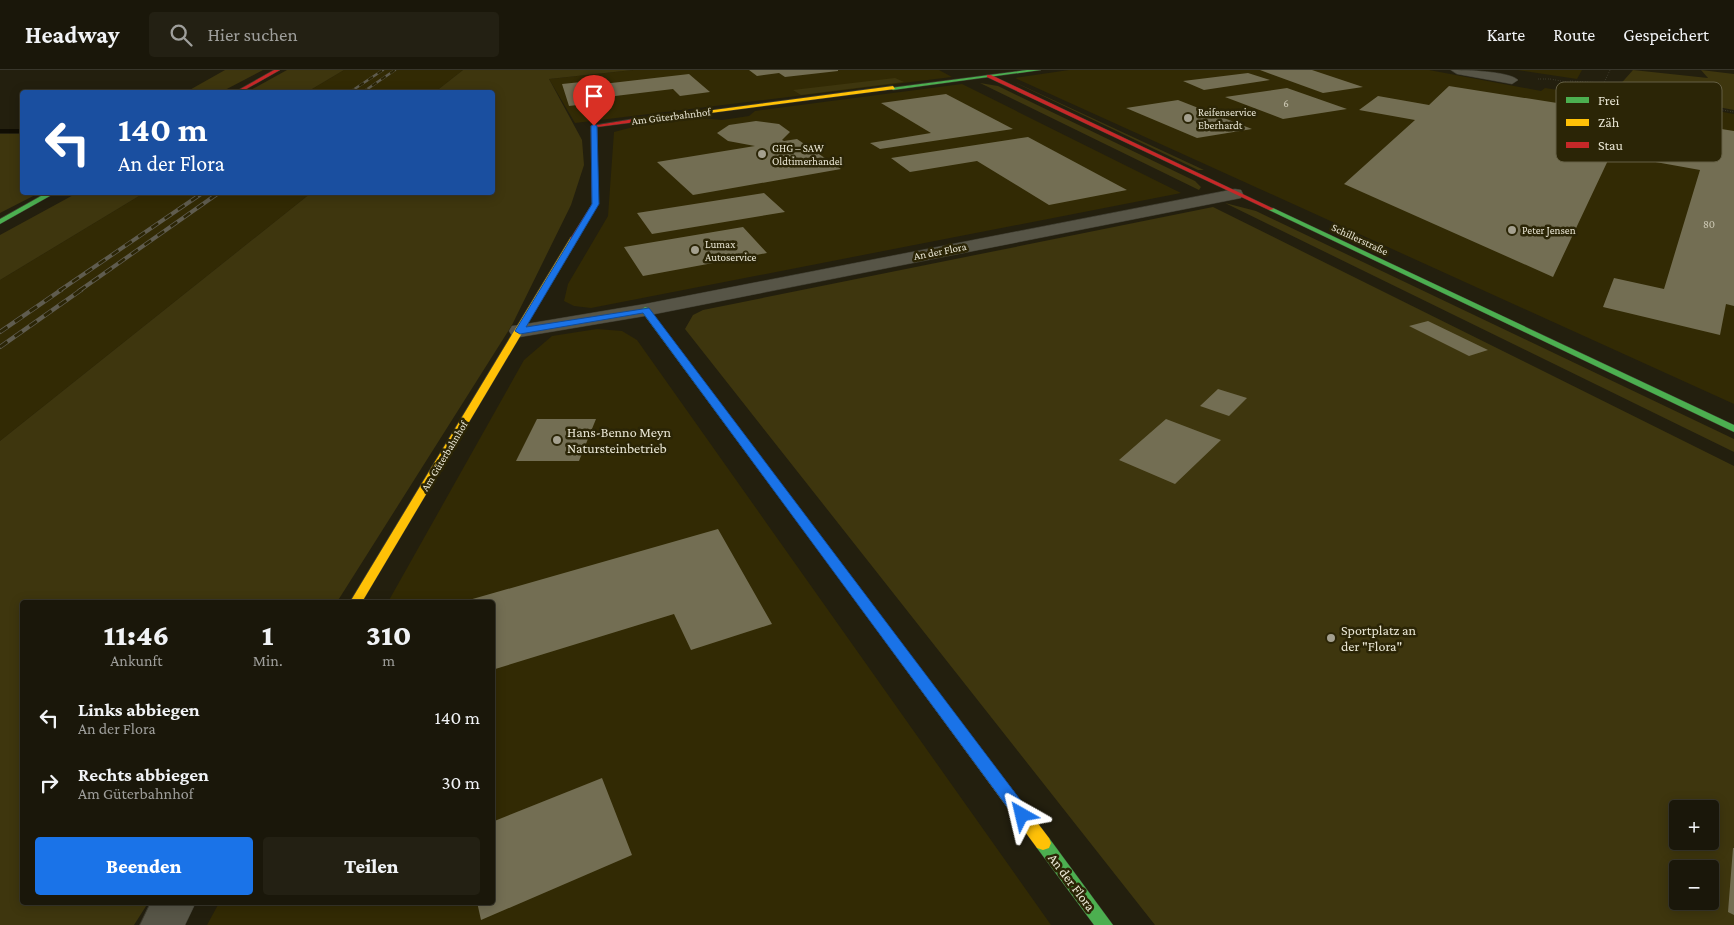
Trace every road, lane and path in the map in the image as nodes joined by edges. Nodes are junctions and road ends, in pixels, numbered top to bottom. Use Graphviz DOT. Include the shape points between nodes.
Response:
graph roads {
  1 [pos="278,70"];
  2 [pos="976,70"];
  3 [pos="1039,70"];
  4 [pos="1457,70"];
  5 [pos="1610,70"];
  6 [pos="990,77"];
  7 [pos="1550,79"];
  8 [pos="1512,80"];
  9 [pos="1567,82"];
  10 [pos="1590,82"];
  11 [pos="1604,82"];
  12 [pos="242,90"];
  13 [pos="1235,194"];
  14 [pos="49,195"];
  15 [pos="0,222"];
  16 [pos="646,310"];
  17 [pos="520,331"];
  18 [pos="1734,429"];
  19 [pos="357,600"];
  20 [pos="173,905"];
  21 [pos="161,925"];
  22 [pos="1104,925"];
  1 -- 12 [label="street"];
  2 -- 6 [label="street, Schillerstraße"];
  3 -- 6 [label="street"];
  4 -- 8 [label="street"];
  5 -- 11 [label="path"];
  6 -- 13 [label="street, Schillerstraße"];
  6 -- 17 [label="street, Am Güterbahnhof" via="594,126 595,204"];
  7 -- 8 [label="path"];
  7 -- 9 [label="path"];
  7 -- 10 [label="path"];
  13 -- 16 [label="street, An der Flora"];
  13 -- 18 [label="street, Schillerstraße"];
  14 -- 15 [label="street"];
  16 -- 17 [label="street, An der Flora"];
  16 -- 22 [label="street, An der Flora"];
  17 -- 19 [label="street, Am Güterbahnhof"];
  20 -- 21 [label="street"];
}
